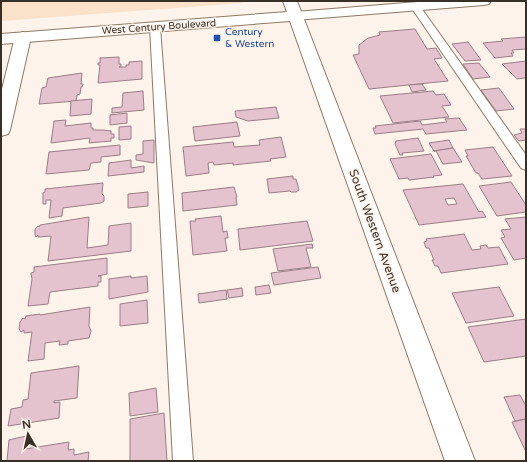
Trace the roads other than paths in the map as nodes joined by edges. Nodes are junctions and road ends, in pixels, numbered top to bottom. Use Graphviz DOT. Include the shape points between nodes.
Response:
graph roads {
  1 [pos="290,1"];
  2 [pos="484,1"];
  3 [pos="422,4"];
  4 [pos="295,16"];
  5 [pos="155,27"];
  6 [pos="23,37"];
  7 [pos="1,39"];
  8 [pos="1,130"];
  9 [pos="526,165"];
  10 [pos="183,461"];
  11 [pos="460,461"];
  1 -- 4 [label="main road, South Western Avenue"];
  2 -- 3 [label="main road, West Century Boulevard"];
  3 -- 4 [label="main road, West Century Boulevard"];
  3 -- 9 [label="lane"];
  4 -- 5 [label="main road, West Century Boulevard"];
  4 -- 11 [label="main road, South Western Avenue"];
  5 -- 6 [label="main road, West Century Boulevard"];
  5 -- 10 [label="lane"];
  6 -- 7 [label="main road, West Century Boulevard"];
  6 -- 8 [label="main road"];
}
